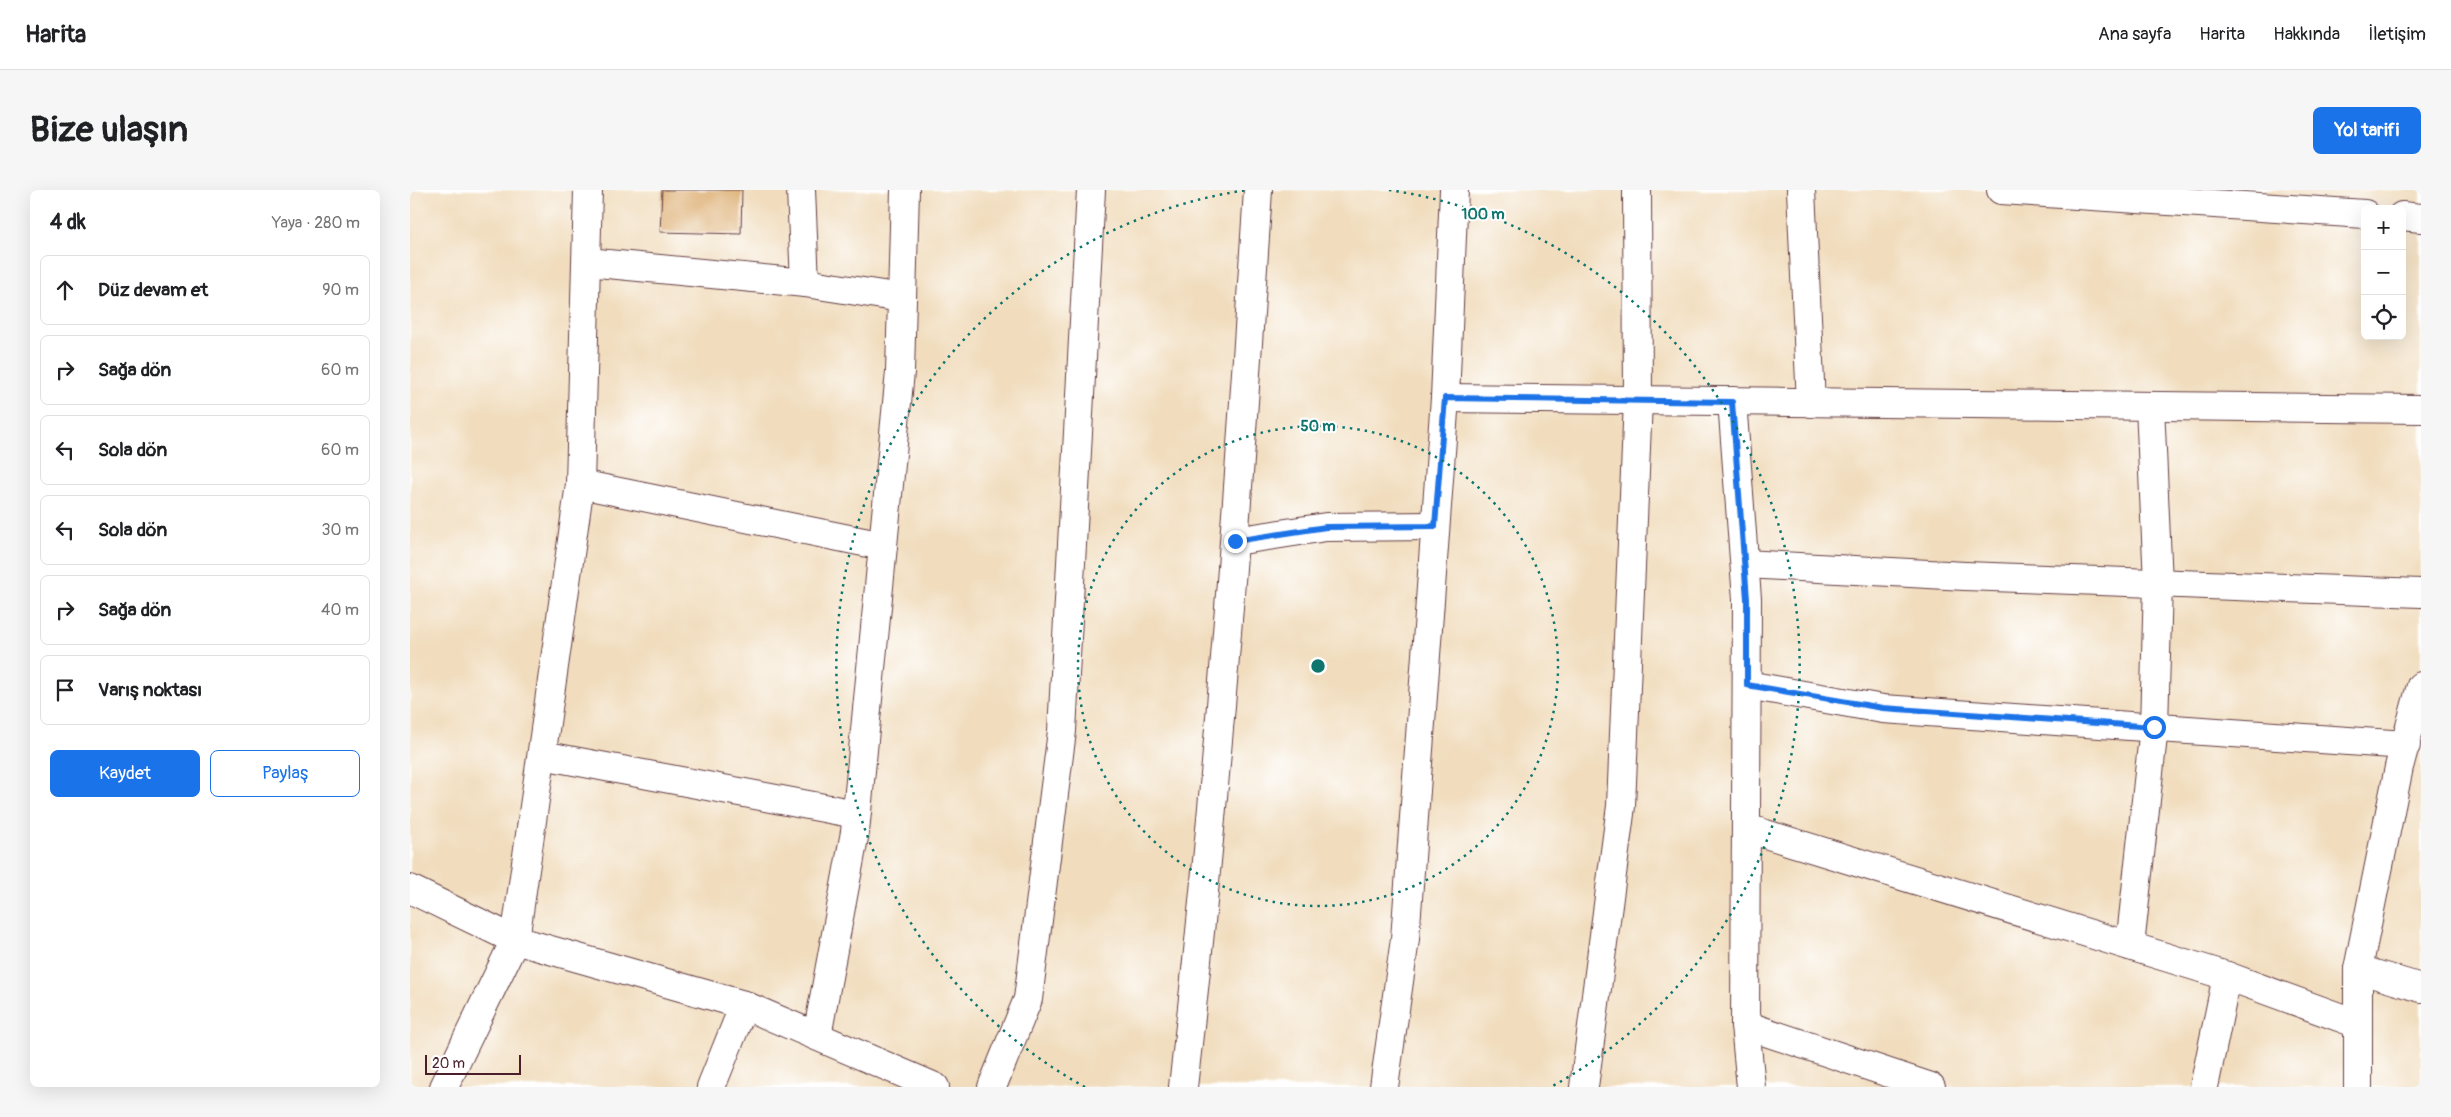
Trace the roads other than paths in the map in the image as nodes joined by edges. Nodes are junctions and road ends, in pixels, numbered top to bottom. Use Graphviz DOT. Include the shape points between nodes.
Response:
graph roads {
  1 [pos="588,190"];
  2 [pos="801,190"];
  3 [pos="905,190"];
  4 [pos="1091,190"];
  5 [pos="1258,190"];
  6 [pos="1454,190"];
  7 [pos="1637,190"];
  8 [pos="1801,190"];
  9 [pos="2001,190"];
  10 [pos="2361,214"];
  11 [pos="2406,216"];
  12 [pos="2421,218"];
  13 [pos="587,262"];
  14 [pos="805,283"];
  15 [pos="902,298"];
  16 [pos="1445,398"];
  17 [pos="1638,400"];
  18 [pos="1732,402"];
  19 [pos="1810,403"];
  20 [pos="2150,406"];
  21 [pos="2421,409"];
  22 [pos="580,484"];
  23 [pos="1435,526"];
  24 [pos="1235,541"];
  25 [pos="883,546"];
  26 [pos="1745,564"];
  27 [pos="2158,584"];
  28 [pos="2421,593"];
  29 [pos="1747,685"];
  30 [pos="2421,686"];
  31 [pos="2154,727"];
  32 [pos="2406,745"];
  33 [pos="542,755"];
  34 [pos="856,814"];
  35 [pos="1746,828"];
  36 [pos="410,889"];
  37 [pos="515,940"];
  38 [pos="2130,946"];
  39 [pos="2358,969"];
  40 [pos="2227,976"];
  41 [pos="2421,988"];
  42 [pos="744,1005"];
  43 [pos="2358,1024"];
  44 [pos="1745,1025"];
  45 [pos="816,1036"];
  46 [pos="444,1087"];
  47 [pos="711,1087"];
  48 [pos="935,1087"];
  49 [pos="992,1087"];
  50 [pos="1183,1087"];
  51 [pos="1384,1087"];
  52 [pos="1584,1087"];
  53 [pos="1751,1087"];
  54 [pos="1930,1087"];
  55 [pos="2204,1087"];
  56 [pos="2358,1087"];
  1 -- 13 [label="street"];
  2 -- 14 [label="street"];
  3 -- 15 [label="street"];
  4 -- 49 [label="street" via="1062,731 1028,999"];
  5 -- 24 [label="street"];
  6 -- 16 [label="street"];
  7 -- 17 [label="street"];
  8 -- 19 [label="street"];
  9 -- 10 [label="street"];
  11 -- 12 [label="street"];
  13 -- 14 [label="street"];
  13 -- 22 [label="street"];
  14 -- 15 [label="street"];
  15 -- 25 [label="street" via="900,372"];
  16 -- 17 [label="street"];
  16 -- 23 [label="street"];
  17 -- 18 [label="street"];
  17 -- 52 [label="street" via="1621,806"];
  18 -- 19 [label="street"];
  18 -- 26 [label="street"];
  19 -- 20 [label="street"];
  20 -- 21 [label="street"];
  20 -- 27 [label="street"];
  22 -- 25 [label="street"];
  22 -- 33 [label="street"];
  23 -- 24 [label="street" via="1326,527"];
  23 -- 51 [label="street" via="1405,938"];
  24 -- 50 [label="street" via="1199,952"];
  25 -- 34 [label="street"];
  26 -- 27 [label="street"];
  26 -- 29 [label="street"];
  27 -- 28 [label="street"];
  27 -- 31 [label="street"];
  29 -- 31 [label="street" via="1883,708"];
  29 -- 35 [label="street"];
  30 -- 32 [label="street"];
  31 -- 32 [label="street"];
  31 -- 38 [label="street"];
  32 -- 39 [label="street"];
  33 -- 34 [label="street"];
  33 -- 37 [label="street"];
  34 -- 45 [label="street"];
  35 -- 38 [label="street"];
  35 -- 44 [label="street"];
  36 -- 37 [label="street"];
  37 -- 42 [label="street"];
  37 -- 46 [label="street"];
  38 -- 40 [label="street"];
  39 -- 41 [label="street"];
  39 -- 43 [label="street"];
  40 -- 43 [label="street"];
  40 -- 55 [label="street"];
  42 -- 45 [label="street"];
  42 -- 47 [label="street"];
  43 -- 56 [label="street"];
  44 -- 53 [label="street"];
  44 -- 54 [label="street"];
  45 -- 48 [label="street"];
}
